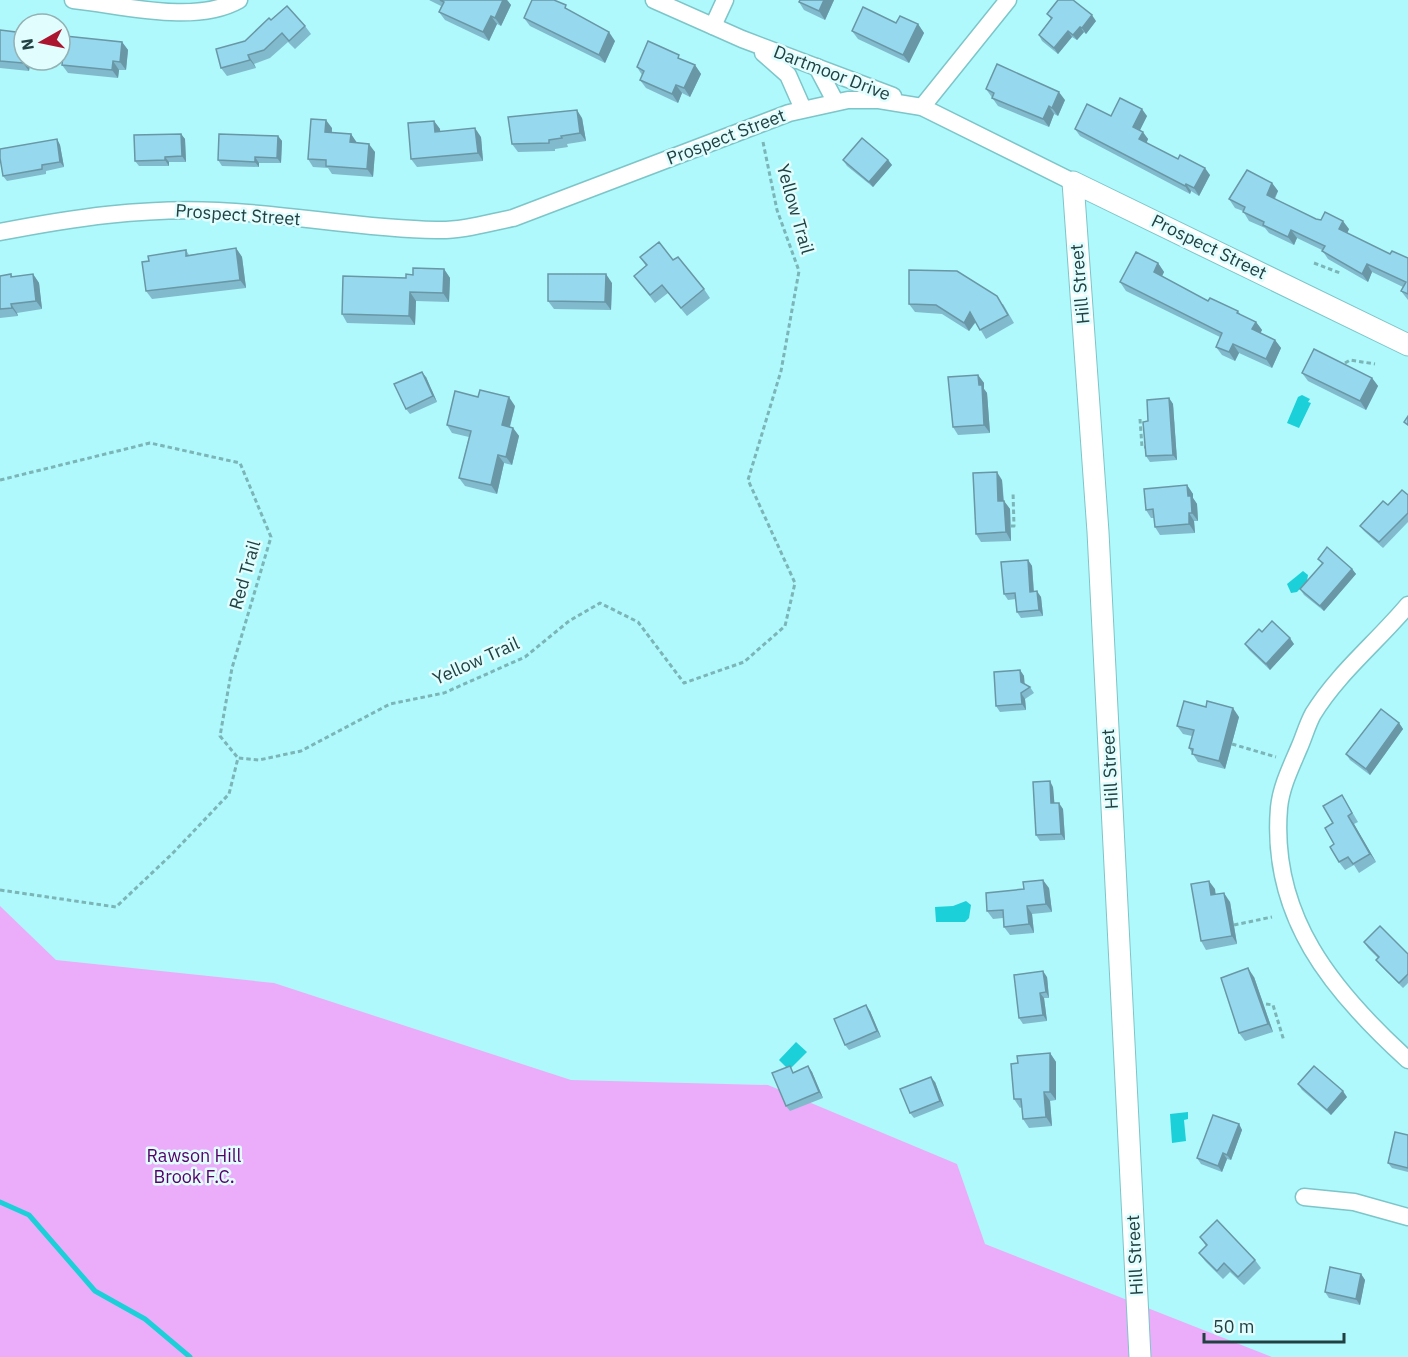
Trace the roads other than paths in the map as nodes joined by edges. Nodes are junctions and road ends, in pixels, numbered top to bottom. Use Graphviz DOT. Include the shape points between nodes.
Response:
graph roads {
  1 [pos="73,0"];
  2 [pos="239,0"];
  3 [pos="654,0"];
  4 [pos="726,0"];
  5 [pos="1008,0"];
  6 [pos="713,26"];
  7 [pos="742,39"];
  8 [pos="817,68"];
  9 [pos="835,101"];
  10 [pos="922,107"];
  11 [pos="803,109"];
  12 [pos="1073,182"];
  13 [pos="0,232"];
  14 [pos="1408,345"];
  15 [pos="1408,605"];
  16 [pos="1408,1060"];
  17 [pos="1304,1197"];
  18 [pos="1408,1216"];
  19 [pos="1140,1357"];
  1 -- 2 [label="street" via="188,13 218,9"];
  3 -- 6 [label="street, Dartmoor Drive"];
  4 -- 6 [label="street"];
  5 -- 10 [label="street"];
  6 -- 7 [label="street, Dartmoor Drive"];
  7 -- 8 [label="street, Dartmoor Drive"];
  7 -- 11 [label="street, Dartmoor Drive" via="782,68"];
  8 -- 9 [label="street"];
  8 -- 10 [label="street, Dartmoor Drive"];
  9 -- 10 [label="street, Prospect Street" via="879,100"];
  9 -- 11 [label="street, Prospect Street"];
  10 -- 12 [label="street, Prospect Street"];
  11 -- 13 [label="street, Prospect Street" via="513,218 466,227 430,230 219,211 160,210"];
  12 -- 14 [label="street, Prospect Street"];
  12 -- 19 [label="street, Hill Street" via="1098,532"];
  15 -- 16 [label="street" via="1338,681 1313,715 1279,807 1281,872 1296,923 1334,984"];
  17 -- 18 [label="street" via="1354,1202"];
}
